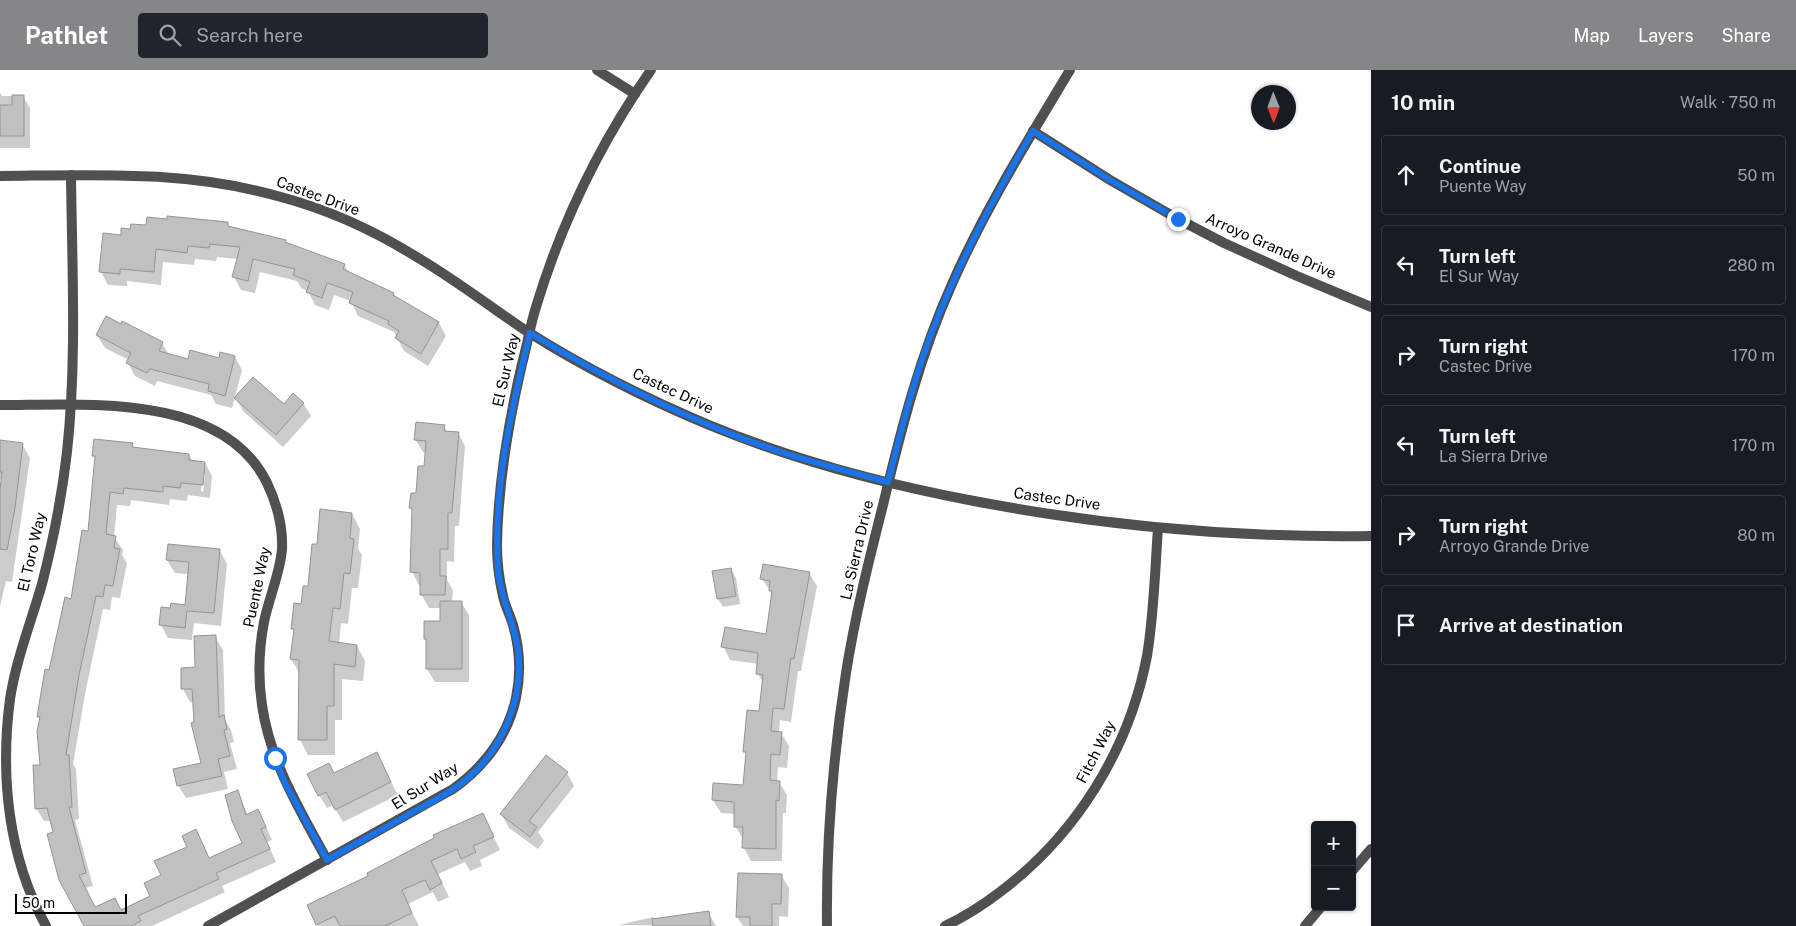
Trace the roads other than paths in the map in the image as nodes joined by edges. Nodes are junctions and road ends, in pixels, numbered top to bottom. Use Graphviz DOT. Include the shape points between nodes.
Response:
graph roads {
  1 [pos="598,70"];
  2 [pos="651,70"];
  3 [pos="1070,70"];
  4 [pos="635,94"];
  5 [pos="1033,131"];
  6 [pos="71,175"];
  7 [pos="0,176"];
  8 [pos="1371,307"];
  9 [pos="530,333"];
  10 [pos="71,405"];
  11 [pos="0,406"];
  12 [pos="888,482"];
  13 [pos="1158,528"];
  14 [pos="1371,536"];
  15 [pos="1371,849"];
  16 [pos="327,860"];
  17 [pos="1356,866"];
  18 [pos="1318,911"];
  19 [pos="46,926"];
  20 [pos="208,926"];
  21 [pos="826,926"];
  22 [pos="945,926"];
  23 [pos="1305,926"];
  1 -- 4 [label="street"];
  2 -- 4 [label="street, El Sur Way"];
  3 -- 5 [label="street, La Sierra Drive"];
  4 -- 9 [label="street, El Sur Way" via="602,149 575,204 551,261"];
  5 -- 8 [label="street, Arroyo Grande Drive" via="1110,180 1224,243"];
  5 -- 12 [label="street, La Sierra Drive" via="1003,182 951,286 910,399"];
  6 -- 7 [label="street, Castec Drive"];
  6 -- 9 [label="street, Castec Drive" via="187,178 282,197 319,209 423,260"];
  6 -- 10 [label="street, El Toro Way"];
  9 -- 12 [label="street, Castec Drive" via="597,372 711,426 830,467"];
  9 -- 16 [label="street, El Sur Way" via="511,412 499,501 498,571 513,625 519,675 513,710 504,734 490,755 464,782"];
  10 -- 11 [label="street, Puente Way"];
  10 -- 16 [label="street, Puente Way" via="123,407 197,422 227,437 244,451 264,477 280,518 282,540 278,573 260,650 262,705 267,732 285,783"];
  10 -- 19 [label="street, El Toro Way" via="57,518 16,670 5,734 4,772 14,844"];
  12 -- 13 [label="street, Castec Drive" via="1009,508"];
  12 -- 21 [label="street, La Sierra Drive" via="861,594 835,747"];
  13 -- 14 [label="street, Castec Drive" via="1275,536"];
  13 -- 22 [label="street, Fitch Way" via="1147,655 1133,709 1119,745 1071,824 1045,853 984,904"];
  15 -- 17 [label="street"];
  16 -- 20 [label="street, El Sur Way"];
  18 -- 23 [label="street"];
}
